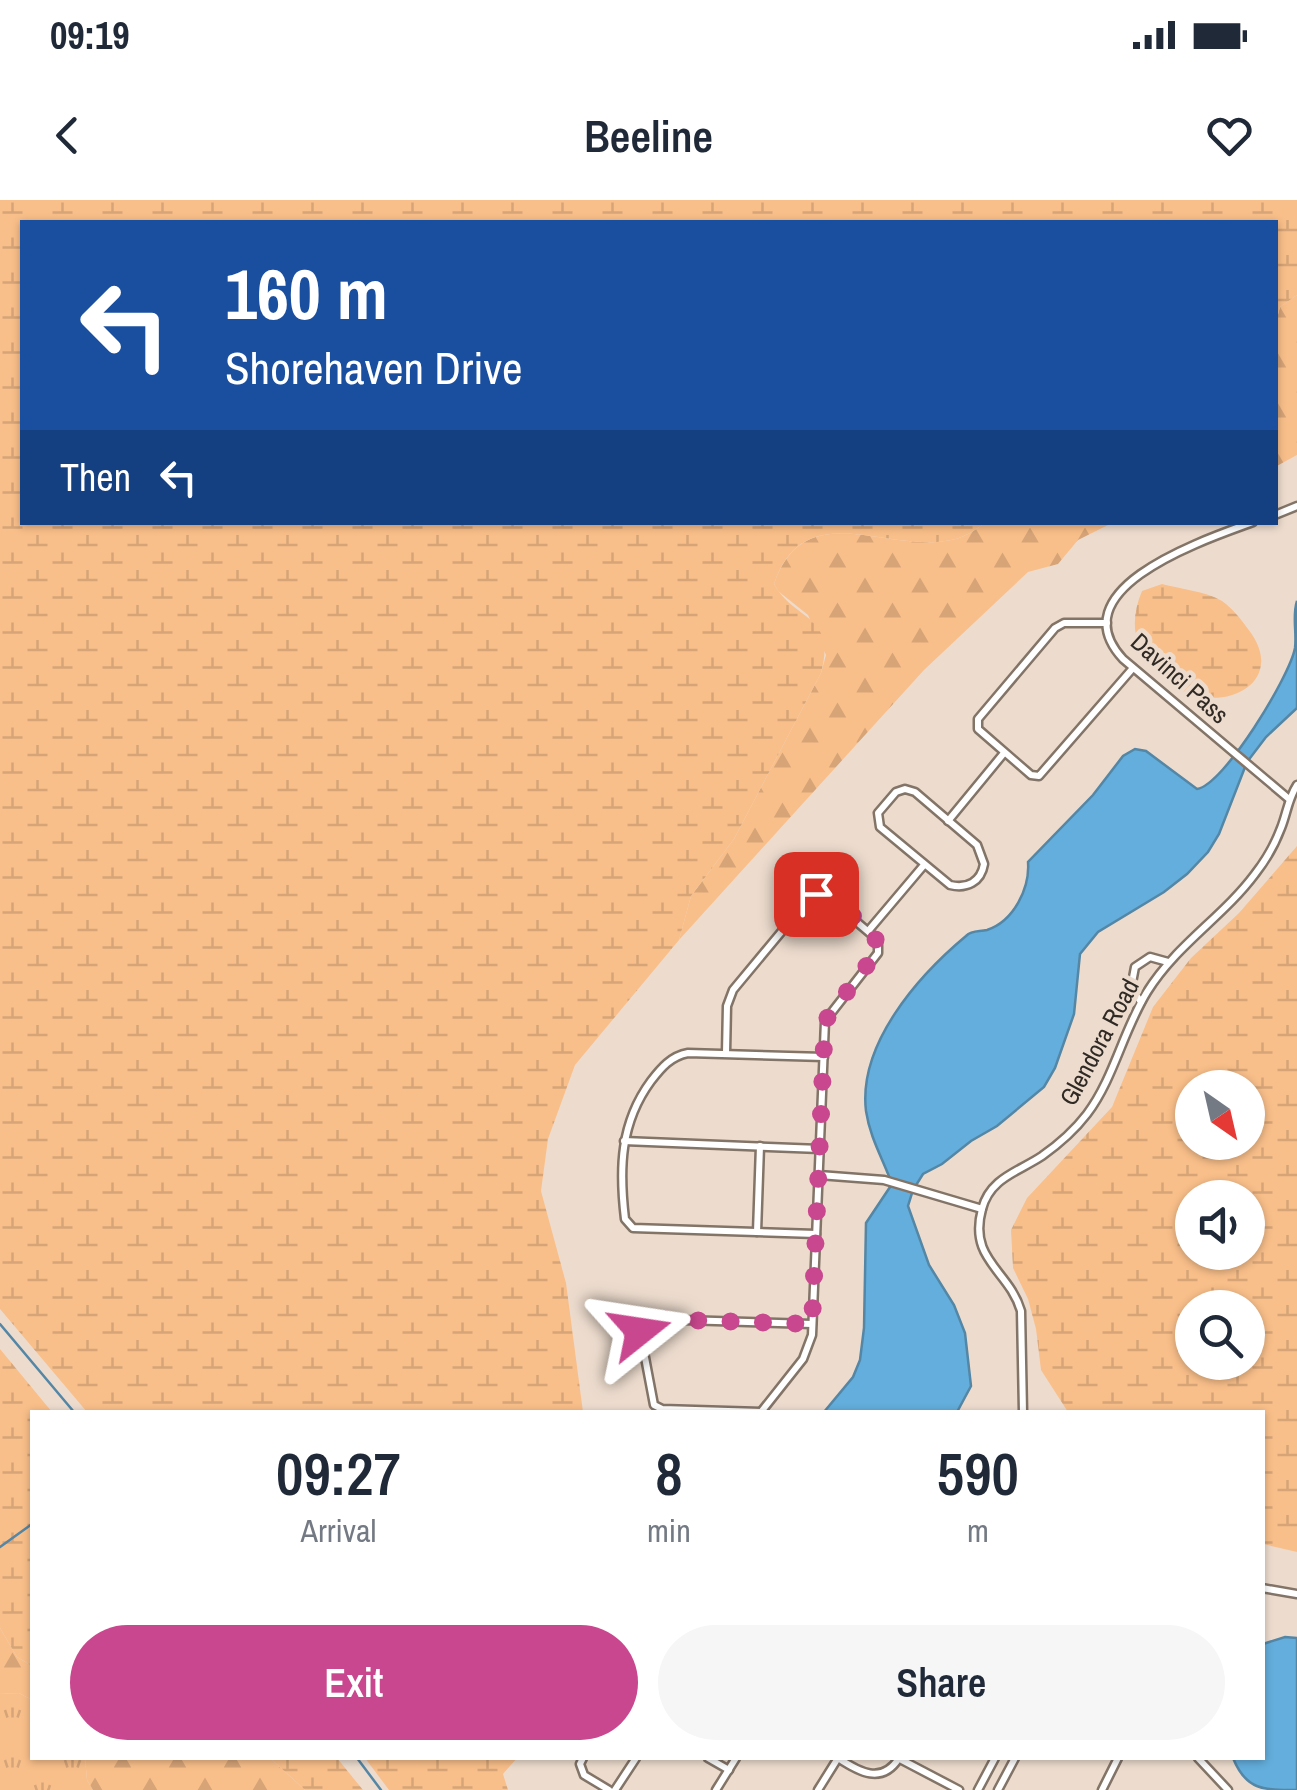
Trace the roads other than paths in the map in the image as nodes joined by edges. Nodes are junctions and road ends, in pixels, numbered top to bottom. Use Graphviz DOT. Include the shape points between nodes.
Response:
graph roads {
  1 [pos="1246,525"];
  2 [pos="1107,623"];
  3 [pos="1133,668"];
  4 [pos="1004,753"];
  5 [pos="1297,785"];
  6 [pos="1289,799"];
  7 [pos="948,820"];
  8 [pos="924,864"];
  9 [pos="869,930"];
  10 [pos="1168,962"];
  11 [pos="1141,1002"];
  12 [pos="726,1053"];
  13 [pos="824,1057"];
  14 [pos="624,1142"];
  15 [pos="760,1146"];
  16 [pos="820,1149"];
  17 [pos="819,1175"];
  18 [pos="982,1210"];
  19 [pos="757,1232"];
  20 [pos="816,1234"];
  21 [pos="812,1324"];
  22 [pos="695,1410"];
  23 [pos="763,1410"];
  24 [pos="1023,1410"];
  25 [pos="1265,1589"];
  26 [pos="1297,1594"];
  27 [pos="582,1760"];
  28 [pos="634,1760"];
  29 [pos="712,1760"];
  30 [pos="735,1760"];
  31 [pos="837,1760"];
  32 [pos="841,1760"];
  33 [pos="896,1760"];
  34 [pos="902,1760"];
  35 [pos="994,1760"];
  36 [pos="1014,1760"];
  37 [pos="1117,1760"];
  38 [pos="1200,1760"];
  39 [pos="729,1770"];
  40 [pos="612,1790"];
  41 [pos="716,1790"];
  42 [pos="818,1790"];
  43 [pos="959,1790"];
  44 [pos="978,1790"];
  45 [pos="998,1790"];
  46 [pos="1102,1790"];
  47 [pos="1228,1790"];
  1 -- 2 [label="street, Davinci Pass" via="1166,557 1115,597"];
  2 -- 3 [label="street, Davinci Pass" via="1116,652"];
  2 -- 4 [label="street" via="1055,628 978,719 982,734"];
  3 -- 4 [label="street" via="1042,775 1032,775"];
  3 -- 6 [label="street, Davinci Pass"];
  4 -- 7 [label="street"];
  5 -- 6 [label="street, Glendora Road"];
  6 -- 10 [label="street, Glendora Road" via="1257,872"];
  7 -- 8 [label="street" via="980,850 982,874 953,886"];
  7 -- 8 [label="street" via="905,788 878,814 880,827"];
  8 -- 9 [label="street"];
  9 -- 12 [label="street" via="825,896 809,898 733,990"];
  9 -- 13 [label="street" via="880,950 828,1015"];
  10 -- 11 [label="street, Glendora Road"];
  10 -- 11 [label="street" via="1150,958 1135,967 1131,988"];
  11 -- 18 [label="street, Glendora Road" via="1085,1116 1058,1144 996,1184"];
  12 -- 13 [label="street"];
  12 -- 14 [label="street" via="688,1053 668,1062 636,1104"];
  13 -- 16 [label="street"];
  14 -- 15 [label="street"];
  14 -- 19 [label="street" via="621,1191 629,1226"];
  15 -- 16 [label="street"];
  15 -- 19 [label="street"];
  16 -- 17 [label="street"];
  17 -- 18 [label="street" via="884,1180"];
  17 -- 20 [label="street"];
  18 -- 24 [label="street" via="984,1253 1021,1311"];
  19 -- 20 [label="street"];
  20 -- 21 [label="street"];
  21 -- 22 [label="street" via="642,1324 654,1405"];
  21 -- 23 [label="street" via="803,1359"];
  25 -- 26 [label="street"];
  27 -- 40 [label="street" via="584,1775"];
  28 -- 40 [label="street"];
  29 -- 39 [label="street"];
  30 -- 39 [label="street"];
  31 -- 42 [label="street"];
  32 -- 33 [label="street" via="872,1775"];
  34 -- 43 [label="street"];
  35 -- 44 [label="street"];
  36 -- 45 [label="street"];
  37 -- 46 [label="street"];
  38 -- 47 [label="street"];
  39 -- 41 [label="street"];
}
